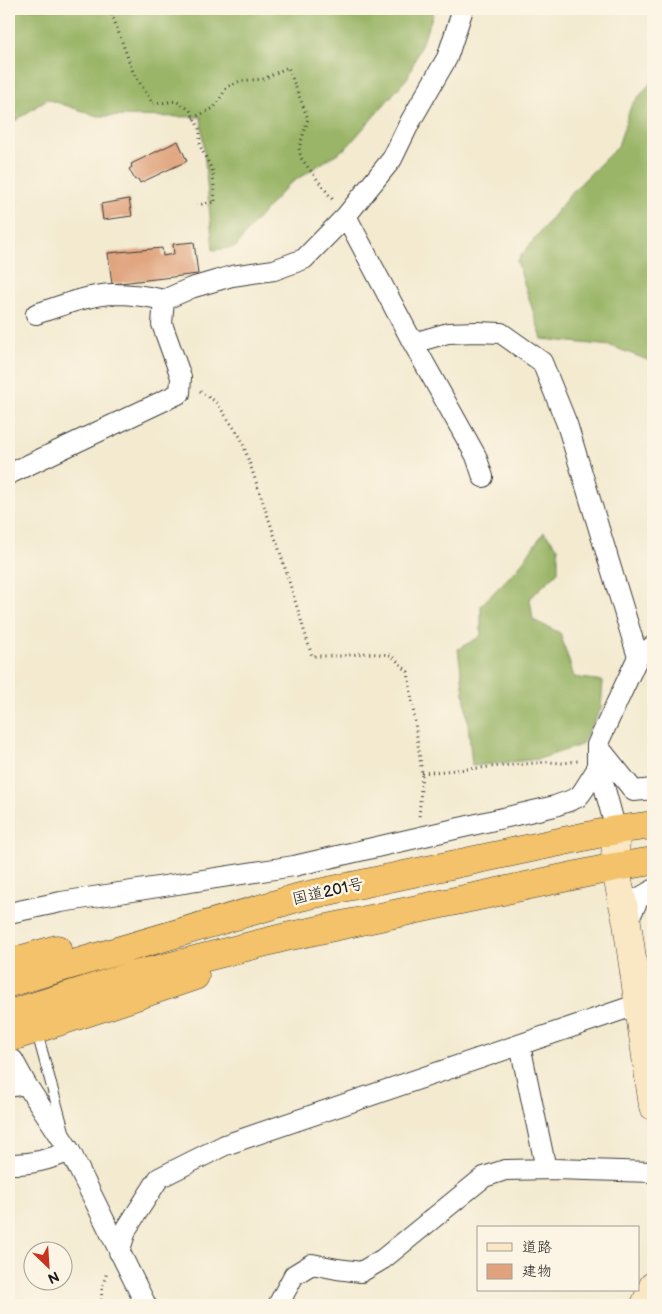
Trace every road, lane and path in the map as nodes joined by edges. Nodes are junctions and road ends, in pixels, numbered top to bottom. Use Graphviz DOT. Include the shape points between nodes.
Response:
graph roads {
  1 [pos="110,9"];
  2 [pos="463,9"];
  3 [pos="194,118"];
  4 [pos="197,205"];
  5 [pos="346,216"];
  6 [pos="164,300"];
  7 [pos="36,314"];
  8 [pos="414,342"];
  9 [pos="181,377"];
  10 [pos="9,474"];
  11 [pos="483,477"];
  12 [pos="646,651"];
  13 [pos="597,757"];
  14 [pos="422,773"];
  15 [pos="653,789"];
  16 [pos="653,824"];
  17 [pos="616,830"];
  18 [pos="418,837"];
  19 [pos="653,861"];
  20 [pos="616,867"];
  21 [pos="653,890"];
  22 [pos="300,897"];
  23 [pos="9,913"];
  24 [pos="627,923"];
  25 [pos="286,937"];
  26 [pos="9,963"];
  27 [pos="9,983"];
  28 [pos="646,1003"];
  29 [pos="9,1014"];
  30 [pos="36,1029"];
  31 [pos="520,1045"];
  32 [pos="11,1049"];
  33 [pos="17,1086"];
  34 [pos="653,1106"];
  35 [pos="70,1151"];
  36 [pos="9,1164"];
  37 [pos="546,1169"];
  38 [pos="653,1172"];
  39 [pos="120,1252"];
  40 [pos="653,1286"];
  41 [pos="101,1305"];
  42 [pos="146,1305"];
  43 [pos="278,1305"];
  44 [pos="645,1305"];
  1 -- 3 [label="path" via="133,72 153,104 176,101 190,110"];
  2 -- 5 [label="street" via="447,58 392,159"];
  3 -- 4 [label="path" via="200,130 200,146 213,172 215,202"];
  3 -- 5 [label="path" via="214,108 227,87 240,81 264,79 288,67 308,119 299,148 301,158"];
  5 -- 6 [label="street" via="304,259 274,270 232,276"];
  5 -- 8 [label="street"];
  6 -- 7 [label="street" via="144,295 111,294 76,300"];
  6 -- 9 [label="street" via="162,324"];
  8 -- 11 [label="street" via="476,456"];
  8 -- 12 [label="street" via="448,333 501,333 542,362 567,424"];
  9 -- 10 [label="street" via="180,393"];
  9 -- 14 [label="path" via="216,402 240,438 312,656 390,655 408,672"];
  12 -- 13 [label="street"];
  13 -- 14 [label="path" via="563,763"];
  13 -- 15 [label="street" via="634,791"];
  13 -- 17 [label="street"];
  13 -- 18 [label="street" via="580,795 572,800"];
  14 -- 18 [label="path"];
  16 -- 17 [label="highway, 国道201号"];
  17 -- 20 [label="street"];
  17 -- 22 [label="highway, 国道201号"];
  18 -- 23 [label="street" via="294,866 70,900"];
  19 -- 20 [label="highway"];
  20 -- 24 [label="street"];
  20 -- 25 [label="highway"];
  21 -- 24 [label="street" via="639,898"];
  22 -- 26 [label="highway" via="240,902 158,921"];
  22 -- 27 [label="highway, 国道201号"];
  24 -- 28 [label="street"];
  25 -- 29 [label="highway" via="131,976"];
  25 -- 30 [label="highway" via="211,971"];
  28 -- 31 [label="street"];
  28 -- 34 [label="street"];
  30 -- 32 [label="highway"];
  30 -- 35 [label="lane"];
  31 -- 37 [label="street"];
  31 -- 39 [label="street" via="225,1145 159,1178 127,1228"];
  32 -- 33 [label="street"];
  33 -- 35 [label="street"];
  35 -- 36 [label="street" via="54,1158"];
  35 -- 39 [label="street"];
  37 -- 38 [label="street"];
  37 -- 43 [label="street" via="505,1170 484,1177 383,1259 361,1272 312,1264 294,1275"];
  39 -- 41 [label="path" via="106,1273"];
  39 -- 42 [label="street"];
  40 -- 44 [label="street"];
}
